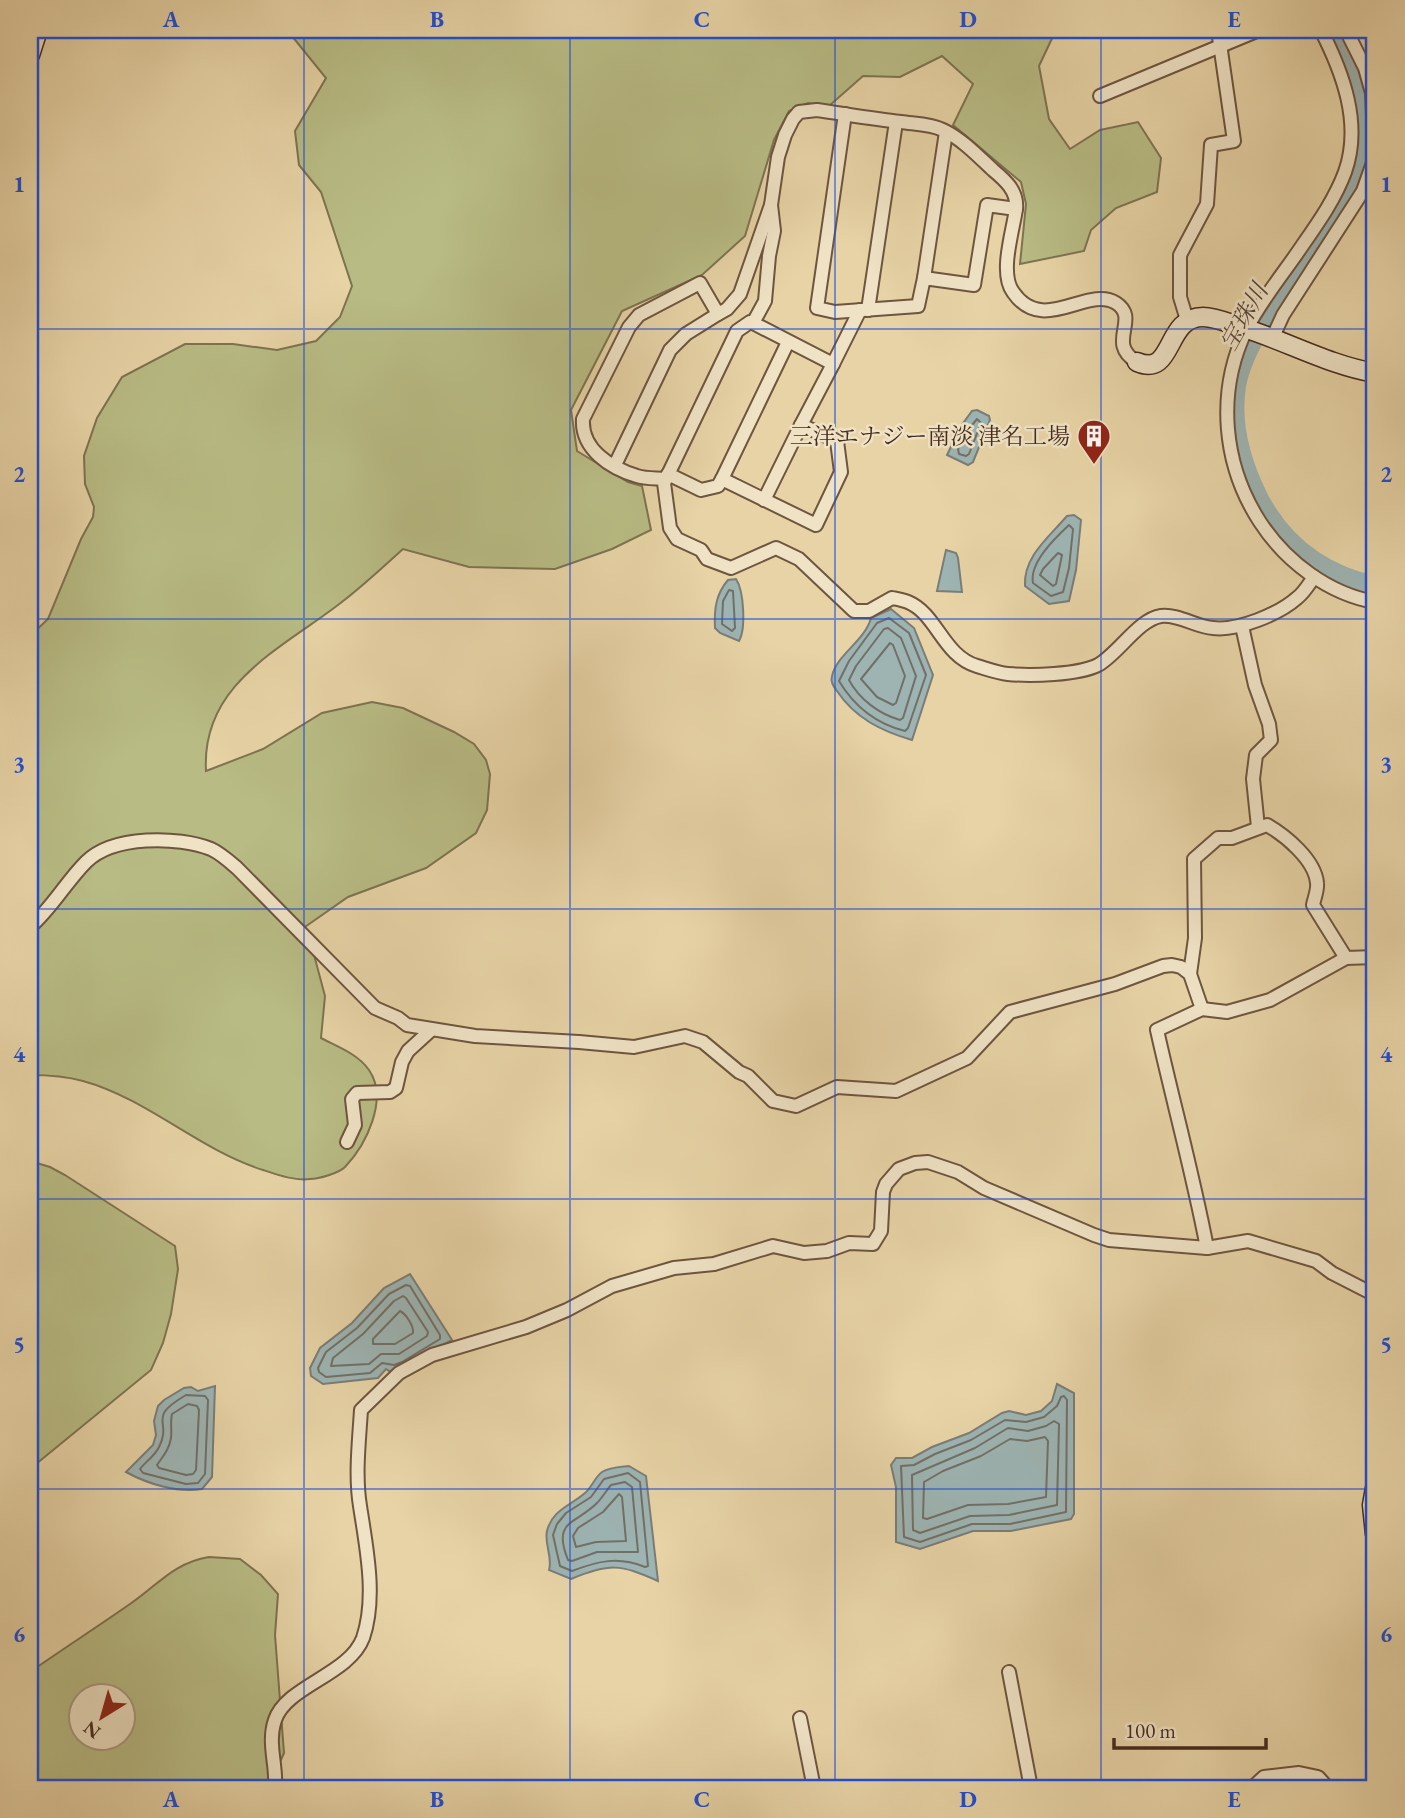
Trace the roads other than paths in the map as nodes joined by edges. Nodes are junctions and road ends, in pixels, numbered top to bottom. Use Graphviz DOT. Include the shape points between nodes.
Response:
graph roads {
  1 [pos="38,30"];
  2 [pos="1218,30"];
  3 [pos="1259,30"];
  4 [pos="1321,30"];
  5 [pos="1346,30"];
  6 [pos="1221,45"];
  7 [pos="30,55"];
  8 [pos="1100,96"];
  9 [pos="845,114"];
  10 [pos="896,122"];
  11 [pos="946,132"];
  12 [pos="771,205"];
  13 [pos="1016,209"];
  14 [pos="1290,264"];
  15 [pos="1316,265"];
  16 [pos="924,278"];
  17 [pos="864,310"];
  18 [pos="718,314"];
  19 [pos="1187,320"];
  20 [pos="753,323"];
  21 [pos="1249,330"];
  22 [pos="1271,338"];
  23 [pos="788,341"];
  24 [pos="1137,362"];
  25 [pos="833,364"];
  26 [pos="1375,373"];
  27 [pos="802,425"];
  28 [pos="615,465"];
  29 [pos="667,477"];
  30 [pos="722,479"];
  31 [pos="764,500"];
  32 [pos="1314,577"];
  33 [pos="1375,603"];
  34 [pos="1242,626"];
  35 [pos="1258,827"];
  36 [pos="30,927"];
  37 [pos="1375,957"];
  38 [pos="1346,958"];
  39 [pos="1190,974"];
  40 [pos="1202,1009"];
  41 [pos="431,1030"];
  42 [pos="346,1142"];
  43 [pos="1207,1248"];
  44 [pos="1375,1295"];
  45 [pos="1375,1488"];
  46 [pos="1375,1534"];
  47 [pos="1009,1672"];
  48 [pos="800,1718"];
  49 [pos="275,1788"];
  50 [pos="814,1788"];
  51 [pos="1031,1788"];
  52 [pos="1252,1788"];
  53 [pos="1328,1788"];
  1 -- 7 [label="street"];
  2 -- 6 [label="street"];
  3 -- 6 [label="street"];
  4 -- 14 [label="street" via="1350,103 1351,142 1345,172 1324,214"];
  5 -- 15 [label="street" via="1372,93 1375,157 1363,191"];
  6 -- 8 [label="street"];
  6 -- 19 [label="street" via="1234,141 1211,145 1207,204 1180,255 1180,297"];
  9 -- 10 [label="street"];
  9 -- 12 [label="street" via="799,112 778,157"];
  9 -- 17 [label="street" via="817,308"];
  10 -- 11 [label="street"];
  10 -- 17 [label="street"];
  11 -- 13 [label="street" via="1009,186"];
  11 -- 16 [label="street"];
  12 -- 18 [label="street" via="738,299"];
  12 -- 20 [label="street" via="774,231 765,301"];
  13 -- 16 [label="street" via="987,205 975,285"];
  13 -- 24 [label="street" via="1007,275 1012,292 1024,304 1044,311 1103,299 1115,302 1125,318 1124,349"];
  14 -- 15 [label="street"];
  14 -- 21 [label="street"];
  15 -- 22 [label="street"];
  16 -- 17 [label="street" via="918,306"];
  17 -- 25 [label="street"];
  18 -- 28 [label="street" via="670,350"];
  18 -- 28 [label="street" via="700,283 639,315 629,327 583,419 582,432 594,453"];
  19 -- 21 [label="street" via="1202,317"];
  19 -- 24 [label="street" via="1156,365"];
  20 -- 23 [label="street"];
  20 -- 29 [label="street" via="737,331"];
  21 -- 22 [label="street"];
  21 -- 32 [label="street" via="1232,366 1228,397 1228,437 1236,473 1269,534"];
  22 -- 26 [label="street"];
  23 -- 25 [label="street"];
  23 -- 30 [label="street"];
  25 -- 27 [label="street"];
  27 -- 31 [label="street"];
  27 -- 31 [label="street" via="837,441 841,472 816,524"];
  28 -- 29 [label="street" via="638,477"];
  29 -- 30 [label="street" via="701,490 718,486"];
  29 -- 34 [label="street" via="670,527 677,540 707,558 731,568 776,548 799,559 854,611 869,611 892,598 909,602 961,659 1006,674 1084,670 1099,664 1161,616 1214,629"];
  30 -- 31 [label="street"];
  32 -- 33 [label="street"];
  32 -- 34 [label="street" via="1297,598"];
  34 -- 35 [label="street" via="1271,740 1256,755 1253,779"];
  35 -- 38 [label="street" via="1268,825 1279,832 1309,862 1318,884 1313,905"];
  35 -- 39 [label="street" via="1232,838 1218,838 1194,859 1195,938"];
  36 -- 41 [label="street" via="92,856 132,842 190,843 214,850 237,867 375,1008 407,1025"];
  37 -- 38 [label="street"];
  38 -- 40 [label="street" via="1270,1000 1227,1012"];
  39 -- 40 [label="street"];
  39 -- 41 [label="street" via="1181,967 1163,966 1010,1012 967,1058 896,1091 837,1087 796,1106 773,1101 703,1042 685,1036 634,1047"];
  40 -- 43 [label="street" via="1157,1030"];
  41 -- 42 [label="street" via="408,1051 396,1088 357,1093 352,1099 355,1125"];
  43 -- 44 [label="street" via="1248,1241 1316,1261"];
  43 -- 49 [label="street" via="1094,1236 958,1172 928,1162 915,1163 899,1169 886,1184 881,1231 873,1244 849,1243 804,1253 773,1246 715,1264 674,1268 612,1286 526,1327 432,1355 399,1373 361,1410 359,1496 369,1601 362,1640 346,1661 289,1701 276,1716 271,1740"];
  45 -- 46 [label="street"];
  47 -- 51 [label="street"];
  48 -- 50 [label="street"];
  52 -- 53 [label="street" via="1264,1777 1299,1773 1318,1777"];
}
